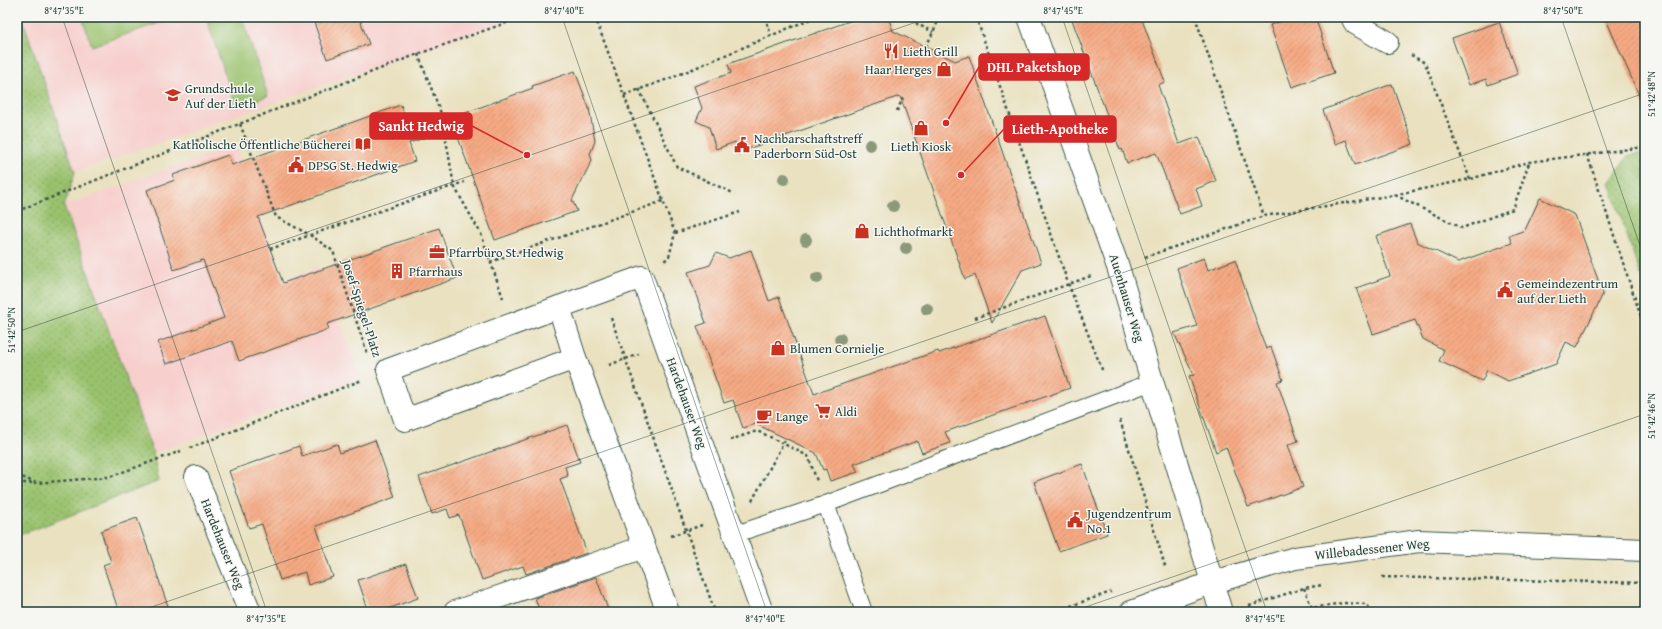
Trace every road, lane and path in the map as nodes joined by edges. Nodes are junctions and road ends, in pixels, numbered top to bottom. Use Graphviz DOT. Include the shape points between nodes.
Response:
graph roads {
  1 [pos="523,17"];
  2 [pos="596,17"];
  3 [pos="765,17"];
  4 [pos="815,17"];
  5 [pos="914,17"];
  6 [pos="940,17"];
  7 [pos="976,17"];
  8 [pos="1029,17"];
  9 [pos="1195,17"];
  10 [pos="1352,17"];
  11 [pos="933,32"];
  12 [pos="771,35"];
  13 [pos="1388,42"];
  14 [pos="926,47"];
  15 [pos="418,54"];
  16 [pos="639,89"];
  17 [pos="624,95"];
  18 [pos="903,98"];
  19 [pos="897,111"];
  20 [pos="240,124"];
  21 [pos="1645,147"];
  22 [pos="1587,154"];
  23 [pos="1529,162"];
  24 [pos="1470,179"];
  25 [pos="464,182"];
  26 [pos="454,186"];
  27 [pos="733,193"];
  28 [pos="1394,195"];
  29 [pos="663,201"];
  30 [pos="17,211"];
  31 [pos="740,212"];
  32 [pos="1264,216"];
  33 [pos="675,233"];
  34 [pos="310,235"];
  35 [pos="270,249"];
  36 [pos="490,262"];
  37 [pos="1118,267"];
  38 [pos="642,277"];
  39 [pos="1068,283"];
  40 [pos="601,291"];
  41 [pos="559,307"];
  42 [pos="975,318"];
  43 [pos="512,323"];
  44 [pos="1645,330"];
  45 [pos="666,344"];
  46 [pos="625,359"];
  47 [pos="578,367"];
  48 [pos="381,373"];
  49 [pos="1152,382"];
  50 [pos="1113,398"];
  51 [pos="748,434"];
  52 [pos="786,438"];
  53 [pos="783,444"];
  54 [pos="813,469"];
  55 [pos="17,475"];
  56 [pos="196,477"];
  57 [pos="17,483"];
  58 [pos="36,483"];
  59 [pos="826,504"];
  60 [pos="730,526"];
  61 [pos="686,531"];
  62 [pos="644,547"];
  63 [pos="1645,550"];
  64 [pos="1374,578"];
  65 [pos="1211,583"];
  66 [pos="1645,583"];
  67 [pos="1328,584"];
  68 [pos="1304,588"];
  69 [pos="1175,596"];
  70 [pos="1247,607"];
  71 [pos="250,612"];
  72 [pos="455,612"];
  73 [pos="668,612"];
  74 [pos="715,612"];
  75 [pos="762,612"];
  76 [pos="864,612"];
  77 [pos="1131,612"];
  78 [pos="1221,612"];
  79 [pos="1373,612"];
  1 -- 15 [label="path"];
  2 -- 17 [label="path"];
  3 -- 12 [label="path"];
  4 -- 12 [label="path"];
  5 -- 11 [label="path" via="917,24"];
  6 -- 11 [label="path"];
  7 -- 39 [label="path"];
  8 -- 37 [label="street, Auenhauser Weg"];
  9 -- 32 [label="path"];
  10 -- 13 [label="street" via="1355,23"];
  11 -- 14 [label="path"];
  12 -- 16 [label="path"];
  13 -- 24 [label="path" via="1425,63"];
  15 -- 20 [label="path"];
  15 -- 26 [label="path" via="442,116"];
  16 -- 17 [label="path"];
  16 -- 27 [label="path" via="677,167"];
  17 -- 29 [label="path"];
  18 -- 19 [label="path"];
  20 -- 30 [label="path"];
  20 -- 34 [label="path, Josef-Spiegel-Platz" via="276,217"];
  21 -- 22 [label="path"];
  22 -- 23 [label="path"];
  22 -- 44 [label="path"];
  23 -- 24 [label="path"];
  23 -- 28 [label="path" via="1514,210 1462,228"];
  24 -- 28 [label="path"];
  25 -- 26 [label="path"];
  26 -- 34 [label="path"];
  26 -- 36 [label="path" via="481,234"];
  28 -- 32 [label="path"];
  29 -- 33 [label="path"];
  29 -- 36 [label="path"];
  31 -- 33 [label="path"];
  32 -- 37 [label="path"];
  33 -- 38 [label="path" via="669,257"];
  34 -- 35 [label="path"];
  34 -- 48 [label="path, Josef-Spiegel-Platz" via="333,251"];
  36 -- 43 [label="path"];
  37 -- 39 [label="path"];
  37 -- 49 [label="street, Auenhauser Weg"];
  38 -- 40 [label="street"];
  38 -- 45 [label="street, Hardehauser Weg"];
  39 -- 42 [label="path"];
  39 -- 50 [label="path"];
  40 -- 41 [label="street"];
  40 -- 46 [label="path"];
  41 -- 43 [label="street"];
  41 -- 47 [label="street"];
  43 -- 48 [label="street"];
  45 -- 46 [label="path"];
  45 -- 60 [label="street, Hardehauser Weg"];
  46 -- 47 [label="path"];
  46 -- 61 [label="path"];
  47 -- 48 [label="street" via="405,420"];
  47 -- 62 [label="street"];
  48 -- 58 [label="path" via="109,477"];
  49 -- 50 [label="lane"];
  49 -- 65 [label="street, Auenhauser Weg"];
  50 -- 59 [label="lane"];
  50 -- 69 [label="path"];
  51 -- 53 [label="path" via="757,431"];
  52 -- 53 [label="path"];
  53 -- 54 [label="path" via="808,456"];
  53 -- 60 [label="path"];
  55 -- 58 [label="path"];
  56 -- 71 [label="street, Hardehauser Weg"];
  57 -- 58 [label="path"];
  59 -- 60 [label="lane"];
  59 -- 76 [label="lane"];
  60 -- 61 [label="path"];
  60 -- 75 [label="street, Hardehauser Weg"];
  61 -- 62 [label="path"];
  61 -- 74 [label="path"];
  62 -- 72 [label="street"];
  62 -- 73 [label="street"];
  63 -- 65 [label="street, Willebadessener Weg" via="1419,542 1295,558"];
  64 -- 66 [label="path"];
  65 -- 69 [label="street, Willebadessener Weg"];
  65 -- 78 [label="street, Auenhauser Weg"];
  67 -- 68 [label="path"];
  68 -- 70 [label="path"];
  68 -- 79 [label="path" via="1312,608 1342,603 1366,604"];
  69 -- 77 [label="street, Willebadessener Weg"];
}
